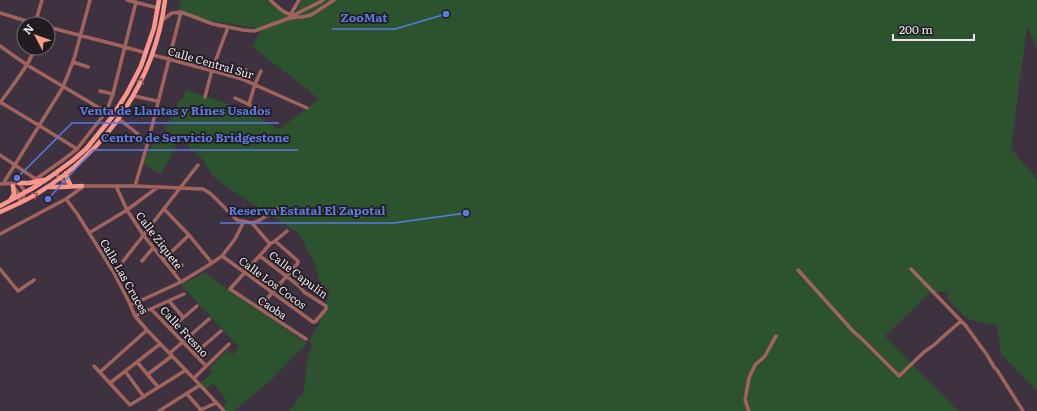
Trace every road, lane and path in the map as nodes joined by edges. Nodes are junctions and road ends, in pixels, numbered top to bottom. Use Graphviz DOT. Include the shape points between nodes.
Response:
graph roads {
  1 [pos="42,0"];
  2 [pos="90,0"];
  3 [pos="127,0"];
  4 [pos="159,0"];
  5 [pos="165,0"];
  6 [pos="270,0"];
  7 [pos="299,0"];
  8 [pos="323,0"];
  9 [pos="334,0"];
  10 [pos="136,2"];
  11 [pos="158,8"];
  12 [pos="181,12"];
  13 [pos="0,13"];
  14 [pos="37,16"];
  15 [pos="289,17"];
  16 [pos="16,18"];
  17 [pos="162,20"];
  18 [pos="228,27"];
  19 [pos="56,29"];
  20 [pos="81,35"];
  21 [pos="0,46"];
  22 [pos="125,46"];
  23 [pos="146,53"];
  24 [pos="153,55"];
  25 [pos="32,56"];
  26 [pos="169,59"];
  27 [pos="73,62"];
  28 [pos="26,65"];
  29 [pos="88,67"];
  30 [pos="212,70"];
  31 [pos="246,70"];
  32 [pos="261,71"];
  33 [pos="242,79"];
  34 [pos="255,84"];
  35 [pos="64,87"];
  36 [pos="100,92"];
  37 [pos="113,94"];
  38 [pos="134,96"];
  39 [pos="205,97"];
  40 [pos="235,98"];
  41 [pos="157,101"];
  42 [pos="0,102"];
  43 [pos="249,104"];
  44 [pos="307,108"];
  45 [pos="106,112"];
  46 [pos="265,112"];
  47 [pos="119,119"];
  48 [pos="40,126"];
  49 [pos="148,142"];
  50 [pos="77,149"];
  51 [pos="0,155"];
  52 [pos="15,165"];
  53 [pos="198,165"];
  54 [pos="55,173"];
  55 [pos="66,174"];
  56 [pos="50,177"];
  57 [pos="60,178"];
  58 [pos="37,180"];
  59 [pos="19,183"];
  60 [pos="1,184"];
  61 [pos="70,184"];
  62 [pos="12,185"];
  63 [pos="83,186"];
  64 [pos="116,186"];
  65 [pos="135,186"];
  66 [pos="47,187"];
  67 [pos="158,187"];
  68 [pos="180,188"];
  69 [pos="24,193"];
  70 [pos="19,196"];
  71 [pos="66,199"];
  72 [pos="21,202"];
  73 [pos="7,203"];
  74 [pos="0,206"];
  75 [pos="279,208"];
  76 [pos="164,209"];
  77 [pos="127,210"];
  78 [pos="0,212"];
  79 [pos="244,221"];
  80 [pos="252,223"];
  81 [pos="287,231"];
  82 [pos="89,233"];
  83 [pos="0,234"];
  84 [pos="189,235"];
  85 [pos="144,236"];
  86 [pos="275,241"];
  87 [pos="270,244"];
  88 [pos="153,248"];
  89 [pos="222,256"];
  90 [pos="260,256"];
  91 [pos="163,260"];
  92 [pos="142,262"];
  93 [pos="212,263"];
  94 [pos="182,265"];
  95 [pos="0,269"];
  96 [pos="911,269"];
  97 [pos="798,270"];
  98 [pos="173,272"];
  99 [pos="244,272"];
  100 [pos="114,273"];
  101 [pos="287,277"];
  102 [pos="34,280"];
  103 [pos="181,282"];
  104 [pos="272,293"];
  105 [pos="184,294"];
  106 [pos="169,301"];
  107 [pos="131,305"];
  108 [pos="197,306"];
  109 [pos="259,308"];
  110 [pos="151,309"];
  111 [pos="135,316"];
  112 [pos="184,317"];
  113 [pos="208,318"];
  114 [pos="961,321"];
  115 [pos="314,322"];
  116 [pos="170,329"];
  117 [pos="147,330"];
  118 [pos="221,331"];
  119 [pos="776,336"];
  120 [pos="306,339"];
  121 [pos="183,342"];
  122 [pos="160,344"];
  123 [pos="229,344"];
  124 [pos="171,354"];
  125 [pos="194,354"];
  126 [pos="137,362"];
  127 [pos="94,366"];
  128 [pos="206,366"];
  129 [pos="186,370"];
  130 [pos="125,371"];
  131 [pos="100,372"];
  132 [pos="148,374"];
  133 [pos="194,378"];
  134 [pos="110,383"];
  135 [pos="200,385"];
  136 [pos="158,387"];
  137 [pos="187,394"];
  138 [pos="144,397"];
  139 [pos="216,403"];
  140 [pos="200,410"];
  141 [pos="159,411"];
  142 [pos="224,411"];
  143 [pos="749,411"];
  144 [pos="1023,411"];
  1 -- 14 [label="street"];
  2 -- 20 [label="street"];
  3 -- 10 [label="street"];
  4 -- 11 [label="main road"];
  5 -- 17 [label="main road"];
  6 -- 15 [label="street"];
  7 -- 15 [label="street"];
  8 -- 15 [label="street"];
  9 -- 15 [label="street" via="302,18"];
  10 -- 11 [label="street"];
  10 -- 22 [label="street"];
  11 -- 23 [label="main road"];
  12 -- 17 [label="street" via="172,13"];
  12 -- 18 [label="street"];
  12 -- 26 [label="street"];
  13 -- 16 [label="street"];
  15 -- 18 [label="street" via="257,31"];
  17 -- 24 [label="main road"];
  18 -- 30 [label="street"];
  19 -- 20 [label="street"];
  20 -- 22 [label="street"];
  20 -- 27 [label="street"];
  21 -- 28 [label="street"];
  22 -- 23 [label="street"];
  22 -- 37 [label="street"];
  23 -- 54 [label="main road" via="112,117 86,149"];
  24 -- 26 [label="street, Calle Central Sur"];
  38 -- 24 [label="main road, one-way"];
  25 -- 28 [label="street"];
  26 -- 30 [label="street, Calle Central Sur"];
  26 -- 41 [label="street"];
  27 -- 29 [label="street"];
  27 -- 35 [label="street"];
  28 -- 35 [label="street"];
  28 -- 42 [label="street"];
  30 -- 33 [label="street, Calle Central Sur"];
  30 -- 39 [label="street"];
  31 -- 33 [label="street"];
  32 -- 34 [label="street"];
  33 -- 34 [label="street, Calle Central Sur"];
  34 -- 43 [label="street"];
  34 -- 44 [label="street, Calle Central Sur"];
  35 -- 45 [label="street"];
  35 -- 48 [label="street"];
  36 -- 37 [label="street"];
  37 -- 45 [label="street"];
  38 -- 41 [label="street"];
  38 -- 47 [label="main road"];
  40 -- 43 [label="street"];
  41 -- 49 [label="street"];
  42 -- 48 [label="street"];
  43 -- 46 [label="street"];
  45 -- 50 [label="street"];
  47 -- 49 [label="street"];
  47 -- 55 [label="main road" via="88,155"];
  48 -- 50 [label="street"];
  48 -- 52 [label="street"];
  49 -- 65 [label="street"];
  50 -- 58 [label="street"];
  51 -- 52 [label="street"];
  52 -- 58 [label="street"];
  52 -- 60 [label="street"];
  53 -- 68 [label="street"];
  54 -- 56 [label="main road"];
  54 -- 57 [label="street"];
  55 -- 57 [label="main road"];
  55 -- 61 [label="main road"];
  56 -- 58 [label="main road"];
  56 -- 69 [label="main road"];
  57 -- 61 [label="street"];
  57 -- 66 [label="main road"];
  58 -- 59 [label="main road"];
  59 -- 62 [label="street"];
  59 -- 69 [label="street"];
  60 -- 62 [label="street"];
  61 -- 63 [label="street"];
  62 -- 70 [label="street" via="17,189"];
  62 -- 73 [label="main road" via="14,194"];
  63 -- 64 [label="street"];
  63 -- 66 [label="main road"];
  63 -- 71 [label="street"];
  64 -- 65 [label="street"];
  64 -- 77 [label="street, Calle Ziquete"];
  65 -- 67 [label="street"];
  72 -- 66 [label="main road, one-way"];
  67 -- 68 [label="street"];
  67 -- 77 [label="street"];
  68 -- 76 [label="street"];
  68 -- 79 [label="street" via="203,189 237,220"];
  69 -- 70 [label="main road"];
  69 -- 72 [label="street"];
  70 -- 72 [label="street"];
  70 -- 73 [label="main road"];
  71 -- 82 [label="street, Calle Las Cruces"];
  71 -- 83 [label="street"];
  72 -- 78 [label="main road"];
  73 -- 74 [label="main road"];
  75 -- 80 [label="street"];
  76 -- 84 [label="street"];
  76 -- 85 [label="street"];
  77 -- 82 [label="street"];
  77 -- 85 [label="street, Calle Ziquete"];
  79 -- 80 [label="street"];
  79 -- 89 [label="street"];
  80 -- 87 [label="street"];
  81 -- 86 [label="street"];
  82 -- 100 [label="street, Calle Las Cruces"];
  84 -- 91 [label="street"];
  84 -- 93 [label="street"];
  85 -- 88 [label="street, Calle Ziquete"];
  85 -- 100 [label="street"];
  86 -- 87 [label="street"];
  86 -- 101 [label="street" via="298,261"];
  87 -- 90 [label="street"];
  88 -- 91 [label="street, Calle Ziquete"];
  88 -- 92 [label="street"];
  89 -- 93 [label="street"];
  89 -- 99 [label="street, Calle Los Cocos"];
  90 -- 99 [label="street"];
  90 -- 101 [label="street, Calle Capulín"];
  91 -- 98 [label="street, Calle Ziquete"];
  93 -- 103 [label="street"];
  94 -- 98 [label="street"];
  95 -- 102 [label="street" via="18,292"];
  96 -- 114 [label="street"];
  97 -- 114 [label="street" via="852,330 899,376"];
  98 -- 103 [label="street, Calle Ziquete"];
  99 -- 104 [label="street, Calle Los Cocos"];
  99 -- 109 [label="street, Caoba" via="230,289"];
  100 -- 107 [label="street, Calle Las Cruces"];
  101 -- 104 [label="street"];
  101 -- 115 [label="street, Calle Capulín" via="327,307"];
  103 -- 107 [label="street"];
  104 -- 109 [label="street"];
  104 -- 115 [label="street, Calle Los Cocos"];
  105 -- 106 [label="street"];
  106 -- 110 [label="street"];
  106 -- 112 [label="street"];
  107 -- 111 [label="street, Calle Las Cruces"];
  108 -- 112 [label="street"];
  109 -- 120 [label="street, Caoba"];
  110 -- 111 [label="street"];
  110 -- 116 [label="street, Calle Fresno"];
  111 -- 117 [label="street, Calle Las Cruces"];
  112 -- 116 [label="street"];
  113 -- 121 [label="street"];
  114 -- 144 [label="street" via="987,355"];
  116 -- 121 [label="street, Calle Fresno"];
  117 -- 122 [label="street, Calle Las Cruces"];
  117 -- 131 [label="street"];
  118 -- 125 [label="street"];
  119 -- 143 [label="street" via="749,378 745,400"];
  121 -- 124 [label="street"];
  121 -- 125 [label="street, Calle Fresno"];
  122 -- 124 [label="street, Calle Las Cruces"];
  122 -- 126 [label="street"];
  123 -- 128 [label="street"];
  124 -- 129 [label="street, Calle Las Cruces"];
  124 -- 132 [label="street"];
  125 -- 128 [label="street, Calle Fresno"];
  126 -- 130 [label="street"];
  126 -- 132 [label="street"];
  127 -- 131 [label="street"];
  128 -- 133 [label="street"];
  129 -- 133 [label="street, Calle Las Cruces"];
  129 -- 136 [label="street"];
  130 -- 134 [label="street"];
  130 -- 138 [label="street"];
  131 -- 134 [label="street"];
  132 -- 136 [label="street"];
  133 -- 135 [label="street, Calle Las Cruces"];
  134 -- 138 [label="street" via="130,405"];
  135 -- 137 [label="street"];
  135 -- 139 [label="street, Calle Las Cruces"];
  136 -- 138 [label="street"];
  137 -- 140 [label="street"];
  137 -- 141 [label="street"];
  139 -- 140 [label="street"];
  139 -- 142 [label="street, Calle Las Cruces"];
}
